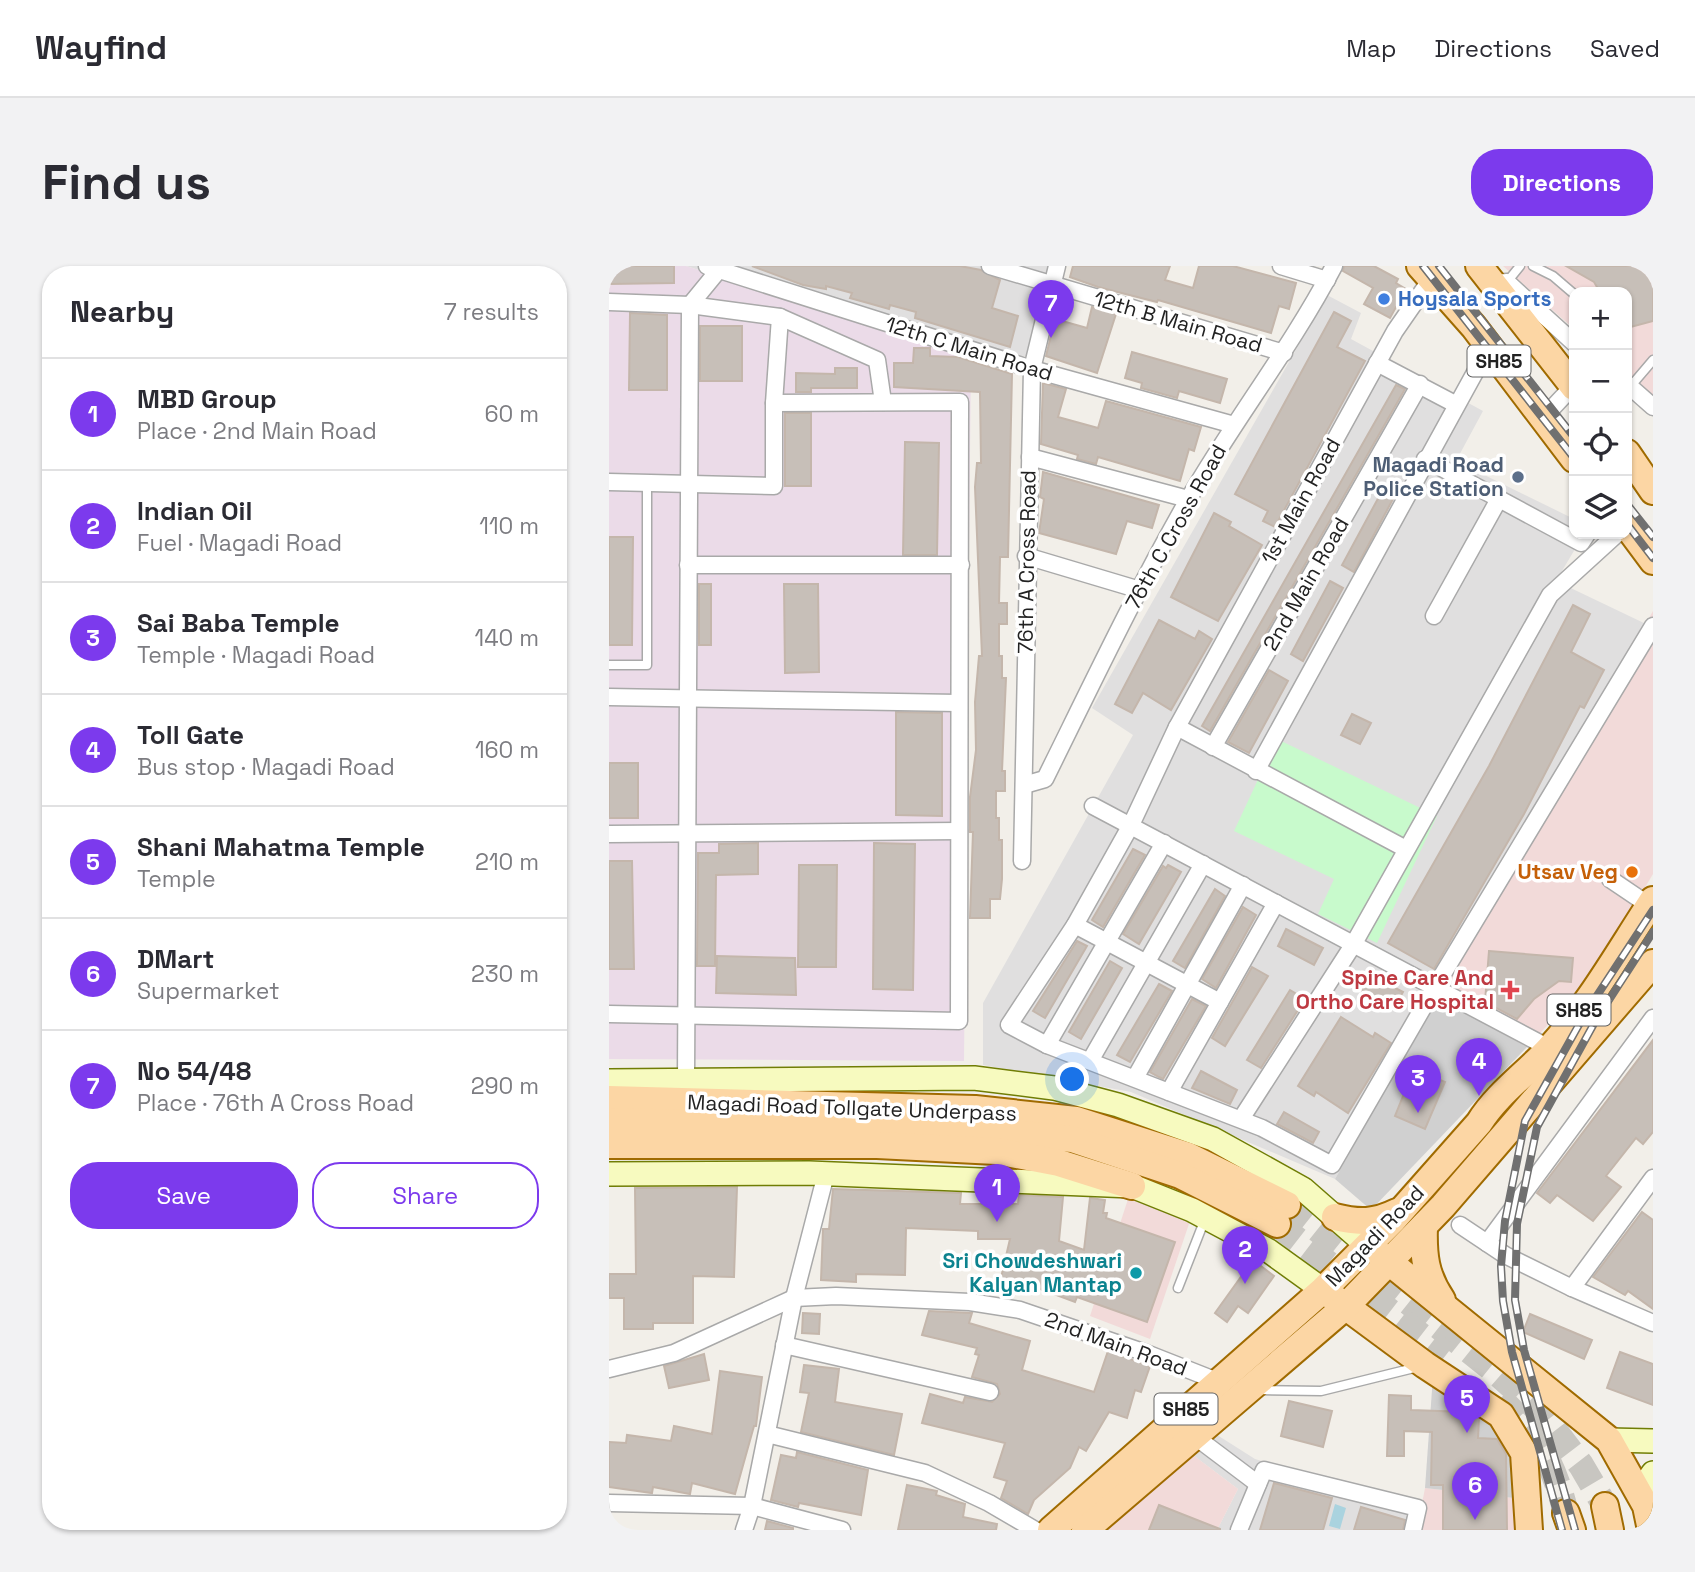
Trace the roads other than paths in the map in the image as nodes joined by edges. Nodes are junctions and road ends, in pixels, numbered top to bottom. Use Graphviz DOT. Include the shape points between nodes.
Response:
graph roads {
  1 [pos="990,266"];
  2 [pos="1057,266"];
  3 [pos="1281,266"];
  4 [pos="1520,266"];
  5 [pos="1533,266"];
  6 [pos="716,267"];
  7 [pos="1425,272"];
  8 [pos="1331,273"];
  9 [pos="1493,277"];
  10 [pos="1051,285"];
  11 [pos="1569,290"];
  12 [pos="609,302"];
  13 [pos="689,305"];
  14 [pos="780,317"];
  15 [pos="1569,339"];
  16 [pos="1489,347"];
  17 [pos="1284,353"];
  18 [pos="1377,363"];
  19 [pos="1652,364"];
  20 [pos="1032,369"];
  21 [pos="1569,379"];
  22 [pos="1632,382"];
  23 [pos="1420,384"];
  24 [pos="1632,389"];
  25 [pos="1569,391"];
  26 [pos="883,402"];
  27 [pos="774,403"];
  28 [pos="1455,404"];
  29 [pos="1653,407"];
  30 [pos="1542,419"];
  31 [pos="1234,425"];
  32 [pos="1569,453"];
  33 [pos="1030,457"];
  34 [pos="1425,459"];
  35 [pos="1632,460"];
  36 [pos="609,482"];
  37 [pos="647,483"];
  38 [pos="689,484"];
  39 [pos="1653,491"];
  40 [pos="1188,499"];
  41 [pos="1499,499"];
  42 [pos="1632,533"];
  43 [pos="1569,537"];
  44 [pos="1612,539"];
  45 [pos="1026,556"];
  46 [pos="1653,561"];
  47 [pos="688,565"];
  48 [pos="961,565"];
  49 [pos="1140,590"];
  50 [pos="1434,616"];
  51 [pos="1653,626"];
  52 [pos="609,665"];
  53 [pos="609,696"];
  54 [pos="688,698"];
  55 [pos="958,703"];
  56 [pos="1177,727"];
  57 [pos="1213,747"];
  58 [pos="1256,771"];
  59 [pos="1024,785"];
  60 [pos="1093,806"];
  61 [pos="1131,825"];
  62 [pos="958,831"];
  63 [pos="609,834"];
  64 [pos="687,836"];
  65 [pos="1164,843"];
  66 [pos="1406,849"];
  67 [pos="1022,861"];
  68 [pos="1203,864"];
  69 [pos="1610,879"];
  70 [pos="1243,885"];
  71 [pos="1276,903"];
  72 [pos="1652,905"];
  73 [pos="1075,926"];
  74 [pos="1106,942"];
  75 [pos="1353,944"];
  76 [pos="1146,963"];
  77 [pos="1653,964"];
  78 [pos="1187,985"];
  79 [pos="1435,987"];
  80 [pos="1220,1002"];
  81 [pos="609,1014"];
  82 [pos="686,1014"];
  83 [pos="1653,1018"];
  84 [pos="1047,1045"];
  85 [pos="1549,1048"];
  86 [pos="1090,1061"];
  87 [pos="1135,1079"];
  88 [pos="686,1080"];
  89 [pos="609,1081"];
  90 [pos="1169,1092"];
  91 [pos="609,1099"];
  92 [pos="1241,1119"];
  93 [pos="609,1121"];
  94 [pos="609,1145"];
  95 [pos="609,1174"];
  96 [pos="826,1174"];
  97 [pos="1653,1178"];
  98 [pos="1132,1186"];
  99 [pos="1402,1210"];
  100 [pos="1335,1217"];
  101 [pos="1206,1218"];
  102 [pos="1460,1225"];
  103 [pos="1424,1226"];
  104 [pos="1487,1243"];
  105 [pos="1368,1246"];
  106 [pos="1389,1263"];
  107 [pos="1178,1288"];
  108 [pos="1572,1288"];
  109 [pos="1323,1290"];
  110 [pos="794,1298"];
  111 [pos="1346,1306"];
  112 [pos="1452,1314"];
  113 [pos="1653,1323"];
  114 [pos="784,1345"];
  115 [pos="1425,1366"];
  116 [pos="609,1369"];
  117 [pos="1217,1381"];
  118 [pos="1246,1390"];
  119 [pos="990,1392"];
  120 [pos="767,1434"];
  121 [pos="1193,1435"];
  122 [pos="1609,1440"];
  123 [pos="1653,1441"];
  124 [pos="1646,1483"];
  125 [pos="1258,1484"];
  126 [pos="609,1503"];
  127 [pos="752,1506"];
  128 [pos="833,1529"];
  129 [pos="744,1530"];
  130 [pos="1035,1530"];
  131 [pos="1051,1530"];
  132 [pos="1085,1530"];
  133 [pos="1239,1530"];
  134 [pos="1413,1530"];
  135 [pos="1529,1530"];
  136 [pos="1651,1530"];
  1 -- 10 [label="street, 12th B Main Road"];
  2 -- 10 [label="street, 76th A Cross Road"];
  3 -- 8 [label="street"];
  4 -- 9 [label="lane"];
  5 -- 11 [label="lane"];
  6 -- 13 [label="street"];
  6 -- 20 [label="street, 12th C Main Road"];
  7 -- 16 [label="main road, SH85"];
  7 -- 18 [label="street, 1st Main Road"];
  8 -- 17 [label="street, 76th C Cross Road"];
  9 -- 15 [label="street"];
  9 -- 21 [label="main road, SH85"];
  10 -- 17 [label="street, 12th B Main Road"];
  10 -- 20 [label="street, 76th A Cross Road"];
  12 -- 13 [label="street"];
  13 -- 14 [label="street"];
  13 -- 38 [label="street"];
  14 -- 26 [label="street" via="877,360"];
  14 -- 27 [label="street"];
  16 -- 28 [label="street"];
  16 -- 30 [label="main road, SH85"];
  17 -- 31 [label="street, 76th C Cross Road"];
  18 -- 23 [label="street"];
  18 -- 56 [label="street, 1st Main Road"];
  19 -- 22 [label="lane"];
  20 -- 31 [label="street, 12th C Main Road"];
  20 -- 33 [label="street, 76th A Cross Road"];
  23 -- 28 [label="street"];
  23 -- 57 [label="street, 2nd Main Road"];
  24 -- 29 [label="street"];
  25 -- 30 [label="street"];
  26 -- 27 [label="street"];
  26 -- 48 [label="street" via="960,402"];
  27 -- 38 [label="street" via="774,486"];
  28 -- 34 [label="street"];
  30 -- 32 [label="main road, SH85"];
  31 -- 40 [label="street, 76th C Cross Road"];
  33 -- 40 [label="street"];
  33 -- 45 [label="street, 76th A Cross Road"];
  34 -- 41 [label="street"];
  34 -- 58 [label="street"];
  35 -- 39 [label="main road"];
  36 -- 37 [label="street"];
  37 -- 38 [label="street"];
  37 -- 52 [label="lane" via="647,665"];
  38 -- 47 [label="street"];
  40 -- 49 [label="street, 76th C Cross Road"];
  41 -- 43 [label="street"];
  41 -- 50 [label="street"];
  42 -- 46 [label="main road"];
  44 -- 66 [label="street" via="1550,595"];
  45 -- 49 [label="street"];
  45 -- 59 [label="street, 76th A Cross Road"];
  47 -- 48 [label="street"];
  47 -- 54 [label="street"];
  48 -- 55 [label="street"];
  49 -- 59 [label="street, 76th C Cross Road" via="1045,779"];
  51 -- 79 [label="street"];
  53 -- 54 [label="street"];
  54 -- 55 [label="street"];
  54 -- 64 [label="street"];
  55 -- 62 [label="street"];
  56 -- 57 [label="street"];
  56 -- 61 [label="street, 1st Main Road"];
  57 -- 58 [label="street"];
  58 -- 66 [label="street"];
  59 -- 67 [label="street, 76th A Cross Road"];
  60 -- 61 [label="street"];
  61 -- 65 [label="street"];
  61 -- 73 [label="street, 1st Main Road"];
  62 -- 64 [label="street"];
  62 -- 82 [label="street" via="959,1021"];
  63 -- 64 [label="street"];
  64 -- 82 [label="street"];
  65 -- 68 [label="street"];
  65 -- 74 [label="street"];
  66 -- 75 [label="street"];
  68 -- 70 [label="street"];
  68 -- 76 [label="street"];
  69 -- 72 [label="street"];
  70 -- 71 [label="street"];
  70 -- 78 [label="street"];
  71 -- 75 [label="street"];
  71 -- 80 [label="street"];
  72 -- 85 [label="main road, Magadi Road / SH85"];
  73 -- 74 [label="street"];
  73 -- 84 [label="street, 1st Main Road" via="1009,1025"];
  74 -- 76 [label="street"];
  74 -- 84 [label="street"];
  75 -- 79 [label="street"];
  75 -- 92 [label="street"];
  76 -- 78 [label="street"];
  76 -- 86 [label="street"];
  77 -- 103 [label="main road, Magadi Road / SH85"];
  78 -- 80 [label="street"];
  78 -- 87 [label="street"];
  79 -- 85 [label="street"];
  79 -- 92 [label="street" via="1332,1165"];
  80 -- 90 [label="street"];
  81 -- 82 [label="street"];
  82 -- 88 [label="street"];
  83 -- 104 [label="street"];
  84 -- 86 [label="street"];
  85 -- 99 [label="main road, Magadi Road / SH85" via="1489,1107"];
  86 -- 87 [label="street"];
  87 -- 90 [label="street"];
  88 -- 89 [label="street"];
  88 -- 100 [label="street" via="974,1078 1054,1088 1213,1139 1303,1189"];
  90 -- 92 [label="street"];
  91 -- 93 [label="main road, Magadi Road Tollgate Underpass" via="975,1109 1076,1120 1188,1156 1282,1214 1072,1139 974,1129"];
  94 -- 98 [label="main road" via="996,1151 1059,1163"];
  95 -- 96 [label="street"];
  96 -- 98 [label="street"];
  96 -- 110 [label="street"];
  97 -- 108 [label="street"];
  98 -- 101 [label="street"];
  99 -- 100 [label="main road" via="1370,1222"];
  99 -- 105 [label="main road, Magadi Road / SH85"];
  100 -- 105 [label="street"];
  101 -- 107 [label="lane"];
  101 -- 109 [label="street" via="1269,1251"];
  102 -- 104 [label="street"];
  103 -- 106 [label="main road, Magadi Road / SH85"];
  103 -- 112 [label="main road" via="1424,1265 1430,1283"];
  104 -- 108 [label="street"];
  105 -- 106 [label="main road"];
  105 -- 109 [label="main road, Magadi Road / SH85"];
  106 -- 111 [label="main road, Magadi Road / SH85"];
  106 -- 112 [label="main road"];
  108 -- 113 [label="street"];
  109 -- 111 [label="main road"];
  109 -- 117 [label="main road, Magadi Road / SH85"];
  110 -- 114 [label="street"];
  110 -- 116 [label="street, 2nd Main Road" via="674,1353"];
  110 -- 117 [label="street, 2nd Main Road" via="970,1301 1020,1310"];
  111 -- 115 [label="main road"];
  111 -- 118 [label="main road, Magadi Road / SH85"];
  112 -- 122 [label="main road"];
  114 -- 119 [label="street"];
  114 -- 120 [label="street"];
  115 -- 118 [label="lane" via="1321,1391"];
  115 -- 135 [label="main road" via="1501,1415 1524,1453"];
  117 -- 131 [label="main road, Magadi Road / SH85"];
  118 -- 121 [label="main road, Magadi Road / SH85"];
  120 -- 127 [label="street"];
  120 -- 130 [label="street" via="925,1473"];
  121 -- 125 [label="street"];
  121 -- 132 [label="main road, Magadi Road / SH85"];
  122 -- 123 [label="street"];
  122 -- 124 [label="main road"];
  124 -- 136 [label="main road"];
  125 -- 133 [label="street"];
  125 -- 134 [label="street" via="1264,1470 1418,1508"];
  126 -- 127 [label="street"];
  127 -- 128 [label="street"];
  127 -- 129 [label="street"];
}
